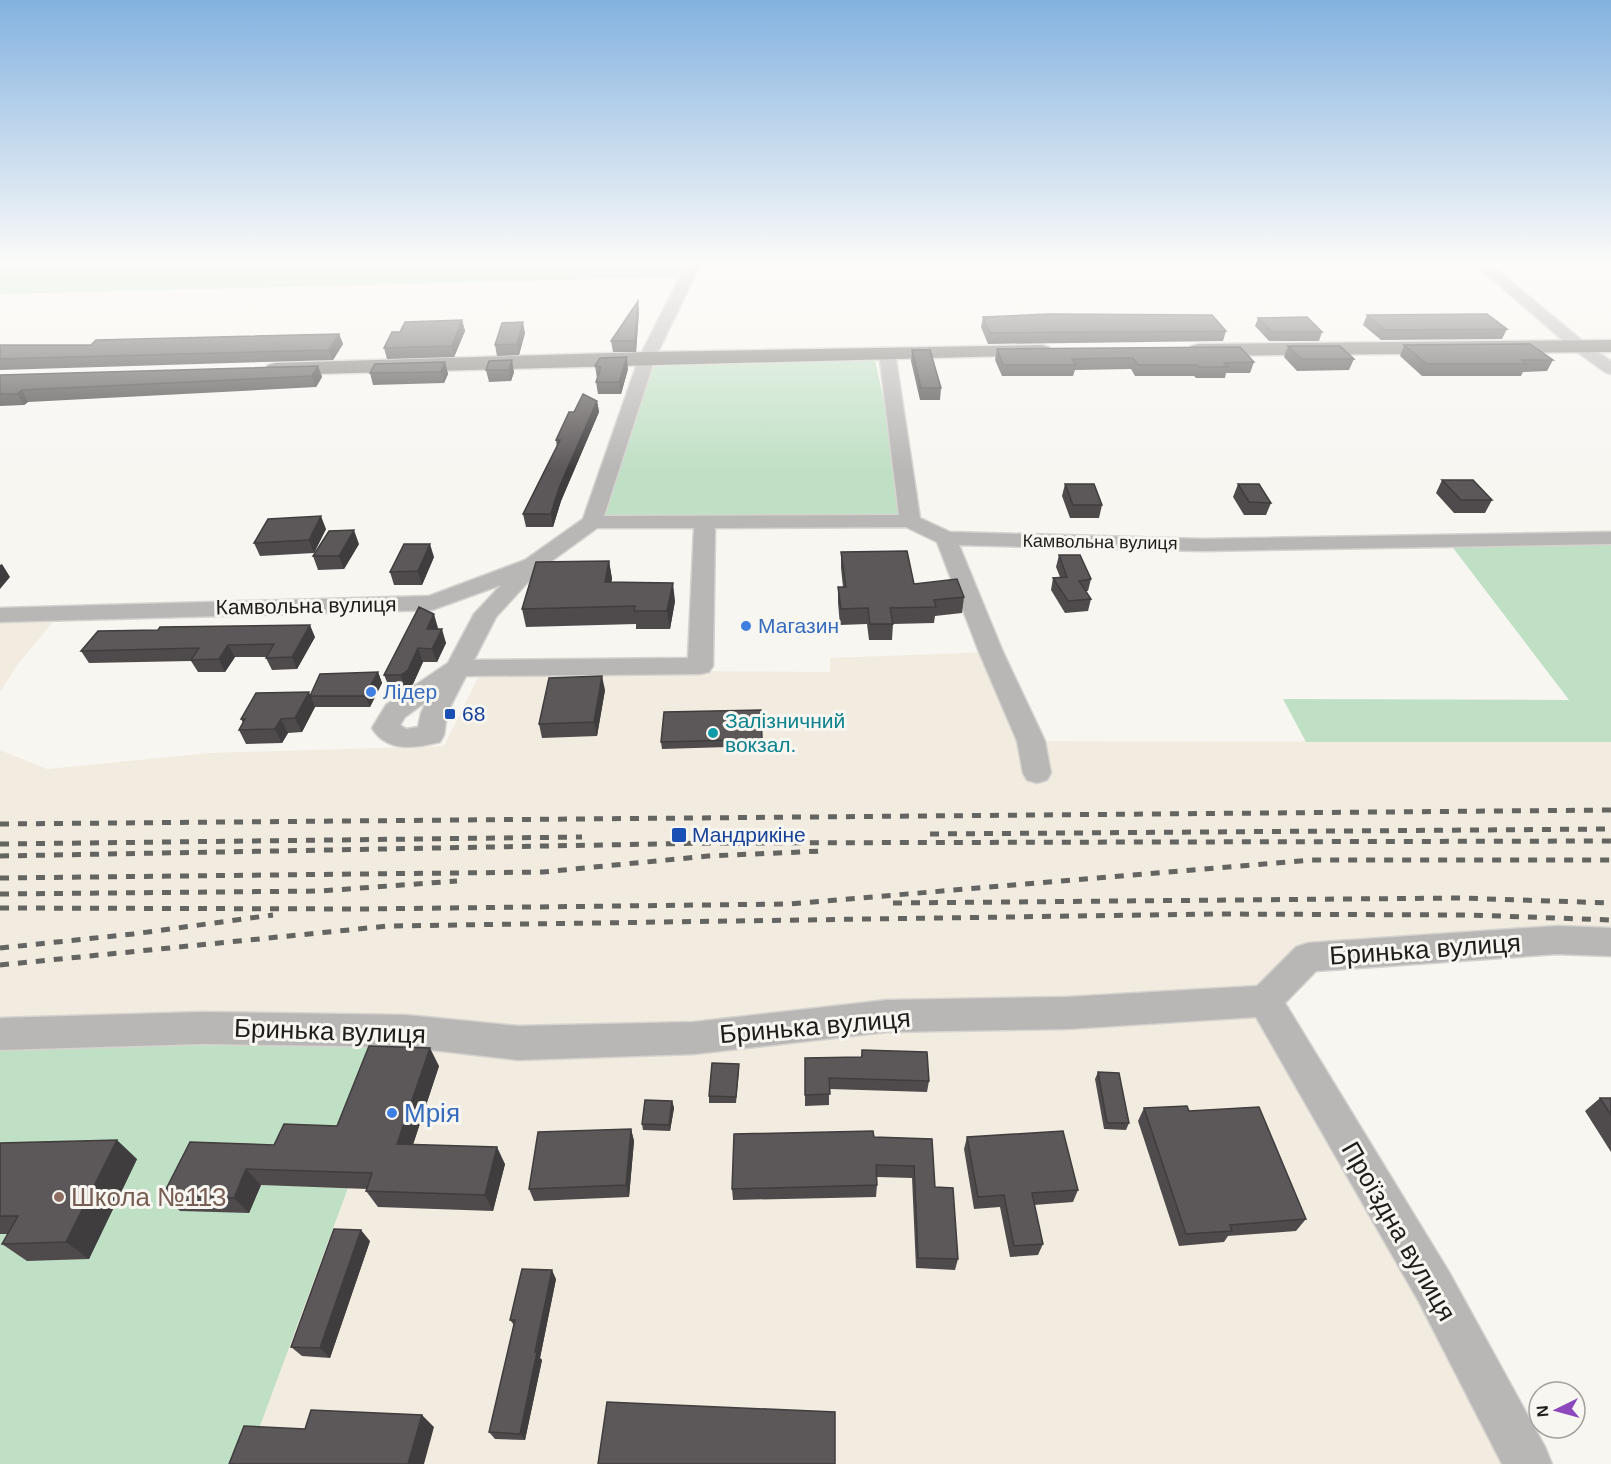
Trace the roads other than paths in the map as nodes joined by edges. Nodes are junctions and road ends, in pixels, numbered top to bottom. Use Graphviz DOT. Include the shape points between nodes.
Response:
graph roads {
  1 [pos="659,333"];
  2 [pos="1564,333"];
  3 [pos="1579,346"];
  4 [pos="1611,346"];
  5 [pos="1173,350"];
  6 [pos="1066,351"];
  7 [pos="887,353"];
  8 [pos="647,358"];
  9 [pos="254,369"];
  10 [pos="1611,369"];
  11 [pos="705,521"];
  12 [pos="910,521"];
  13 [pos="592,522"];
  14 [pos="1611,537"];
  15 [pos="946,538"];
  16 [pos="533,565"];
  17 [pos="0,615"];
  18 [pos="1037,773"];
  19 [pos="1611,942"];
  20 [pos="1265,1001"];
  21 [pos="0,1034"];
  22 [pos="1528,1464"];
  1 -- 8 [label="street"];
  2 -- 3 [label="street"];
  3 -- 4 [label="main road"];
  3 -- 5 [label="main road"];
  3 -- 10 [label="street"];
  6 -- 7 [label="main road"];
  7 -- 8 [label="main road"];
  7 -- 12 [label="street"];
  8 -- 9 [label="main road"];
  8 -- 13 [label="street"];
  11 -- 12 [label="street, Камвольна вулиця"];
  11 -- 13 [label="street, Камвольна вулиця"];
  11 -- 16 [label="street" via="700,666 458,668 486,614"];
  12 -- 15 [label="street, Камвольна вулиця"];
  13 -- 16 [label="street, Камвольна вулиця"];
  14 -- 15 [label="street, Камвольна вулиця" via="1203,545"];
  15 -- 18 [label="street" via="990,652 1031,741"];
  16 -- 17 [label="street, Камвольна вулиця" via="432,603"];
  19 -- 20 [label="street, Бринька вулиця" via="1557,940 1308,957"];
  20 -- 21 [label="street, Бринька вулиця" via="1066,1013 888,1016 694,1038 518,1043 406,1031 202,1028"];
  20 -- 22 [label="street, Проїздна вулиця" via="1434,1287"];
}
